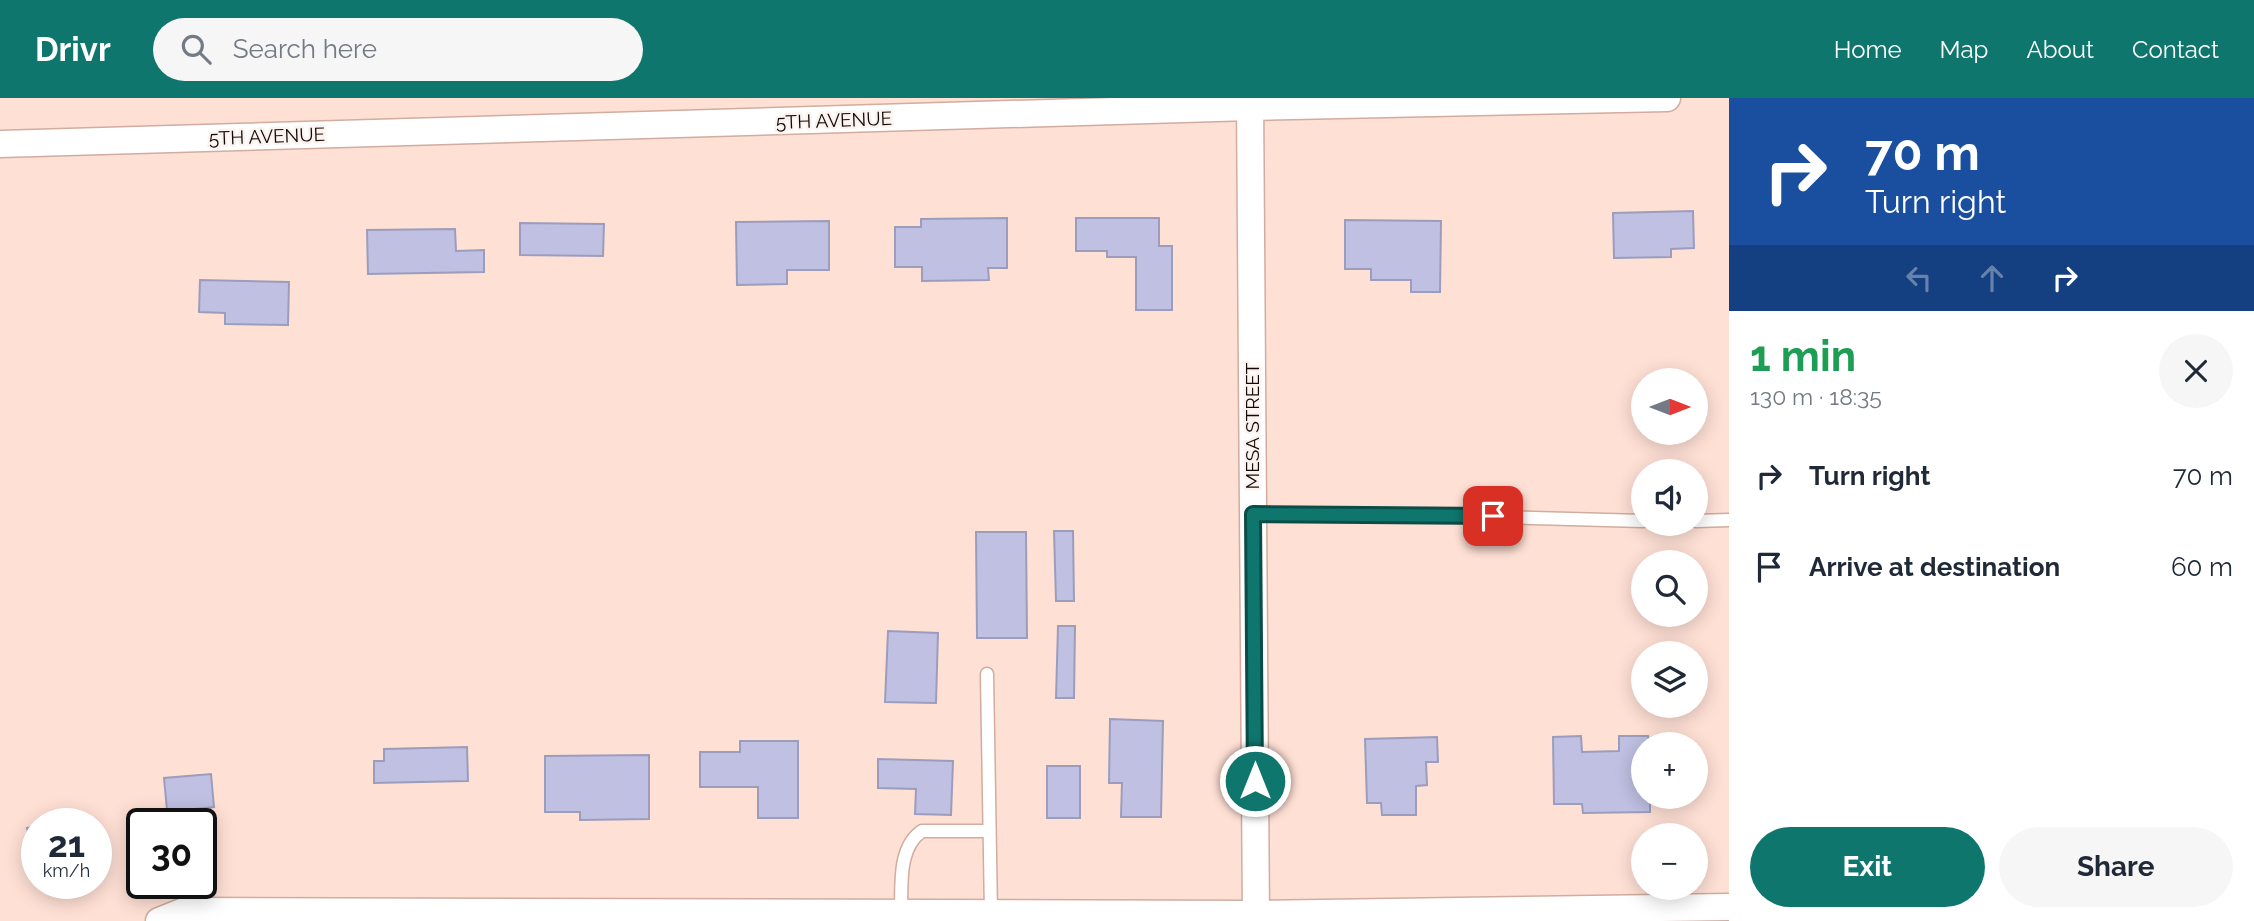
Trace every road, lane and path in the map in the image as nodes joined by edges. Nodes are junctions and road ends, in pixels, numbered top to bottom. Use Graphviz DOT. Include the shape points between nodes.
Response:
graph roads {
  1 [pos="1667,98"];
  2 [pos="1250,103"];
  3 [pos="0,144"];
  4 [pos="1253,514"];
  5 [pos="1729,520"];
  6 [pos="1631,521"];
  7 [pos="1708,521"];
  8 [pos="987,674"];
  9 [pos="989,831"];
  10 [pos="1729,907"];
  11 [pos="901,913"];
  12 [pos="991,914"];
  13 [pos="1256,918"];
  14 [pos="159,921"];
  1 -- 2 [label="street, 5TH AVENUE"];
  2 -- 3 [label="street, 5TH AVENUE"];
  2 -- 4 [label="street, MESA STREET"];
  4 -- 6 [label="lane"];
  4 -- 13 [label="street, MESA STREET"];
  5 -- 7 [label="lane"];
  8 -- 9 [label="lane"];
  9 -- 11 [label="lane" via="922,831 913,837 904,861"];
  9 -- 12 [label="lane"];
  10 -- 13 [label="street"];
  11 -- 12 [label="street"];
  11 -- 14 [label="street" via="184,911"];
  12 -- 13 [label="street"];
}
